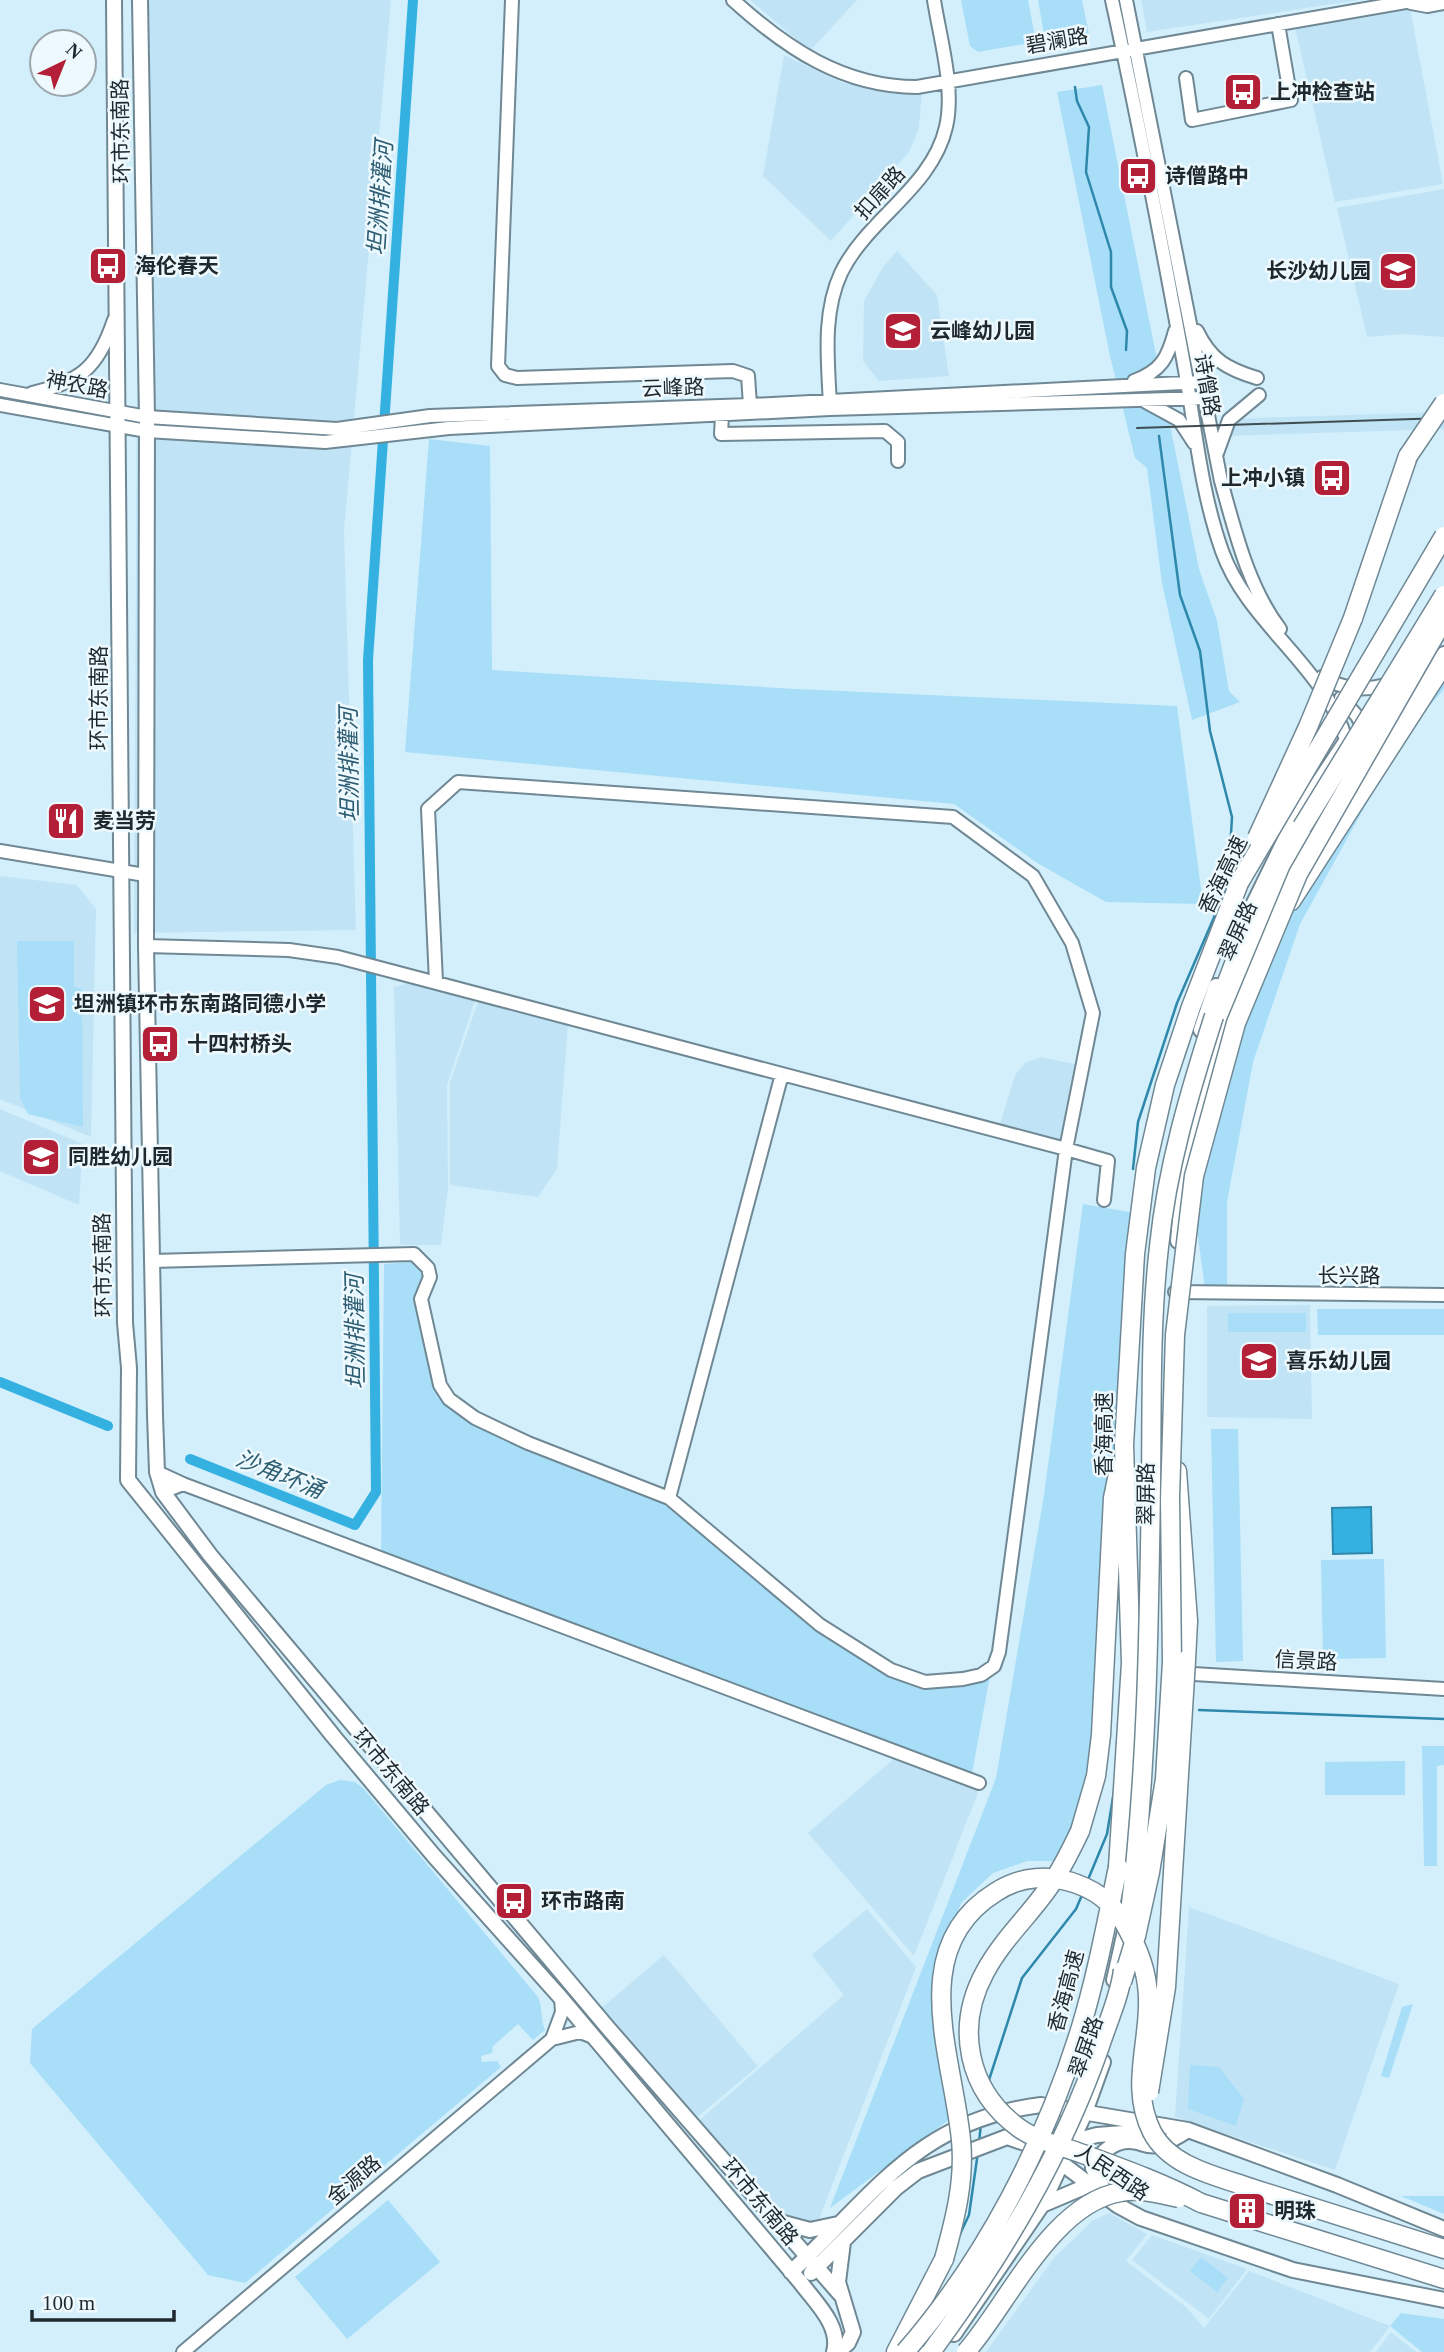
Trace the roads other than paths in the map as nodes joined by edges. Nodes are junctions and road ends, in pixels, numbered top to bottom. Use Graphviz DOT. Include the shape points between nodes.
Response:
graph roads {
  1 [pos="114,0"];
  2 [pos="139,0"];
  3 [pos="512,0"];
  4 [pos="733,0"];
  5 [pos="934,0"];
  6 [pos="1112,0"];
  7 [pos="1126,0"];
  8 [pos="1414,1"];
  9 [pos="1444,3"];
  10 [pos="1278,23"];
  11 [pos="1129,48"];
  12 [pos="1186,78"];
  13 [pos="946,80"];
  14 [pos="117,313"];
  15 [pos="1191,317"];
  16 [pos="1176,324"];
  17 [pos="1257,378"];
  18 [pos="1187,382"];
  19 [pos="1202,382"];
  20 [pos="1124,384"];
  21 [pos="0,390"];
  22 [pos="1259,394"];
  23 [pos="25,395"];
  24 [pos="1190,398"];
  25 [pos="1205,398"];
  26 [pos="1142,400"];
  27 [pos="1444,403"];
  28 [pos="830,404"];
  29 [pos="0,405"];
  30 [pos="750,405"];
  31 [pos="722,416"];
  32 [pos="118,419"];
  33 [pos="147,424"];
  34 [pos="339,436"];
  35 [pos="1198,452"];
  36 [pos="898,456"];
  37 [pos="1216,457"];
  38 [pos="1444,536"];
  39 [pos="1444,595"];
  40 [pos="1444,621"];
  41 [pos="1443,658"];
  42 [pos="1322,678"];
  43 [pos="1394,682"];
  44 [pos="1331,701"];
  45 [pos="1402,704"];
  46 [pos="1361,718"];
  47 [pos="1346,740"];
  48 [pos="1364,749"];
  49 [pos="0,851"];
  50 [pos="122,872"];
  51 [pos="145,875"];
  52 [pos="1239,883"];
  53 [pos="1283,913"];
  54 [pos="146,946"];
  55 [pos="436,982"];
  56 [pos="782,1074"];
  57 [pos="1066,1149"];
  58 [pos="1104,1200"];
  59 [pos="152,1261"];
  60 [pos="1175,1292"];
  61 [pos="1444,1295"];
  62 [pos="1174,1437"];
  63 [pos="1124,1444"];
  64 [pos="157,1472"];
  65 [pos="183,1484"];
  66 [pos="163,1492"];
  67 [pos="669,1498"];
  68 [pos="1166,1672"];
  69 [pos="1444,1689"];
  70 [pos="979,1783"];
  71 [pos="1122,1982"];
  72 [pos="561,1998"];
  73 [pos="593,2037"];
  74 [pos="552,2039"];
  75 [pos="1068,2112"];
  76 [pos="1084,2115"];
  77 [pos="1146,2116"];
  78 [pos="1164,2127"];
  79 [pos="1188,2130"];
  80 [pos="1073,2140"];
  81 [pos="1047,2152"];
  82 [pos="1063,2163"];
  83 [pos="1089,2185"];
  84 [pos="1201,2203"];
  85 [pos="1042,2205"];
  86 [pos="1117,2205"];
  87 [pos="775,2221"];
  88 [pos="839,2224"];
  89 [pos="1444,2229"];
  90 [pos="844,2241"];
  91 [pos="1440,2249"];
  92 [pos="812,2262"];
  93 [pos="791,2272"];
  94 [pos="1444,2278"];
  95 [pos="802,2283"];
  96 [pos="840,2294"];
  97 [pos="1444,2300"];
  98 [pos="183,2352"];
  99 [pos="836,2352"];
  100 [pos="896,2352"];
  101 [pos="905,2352"];
  102 [pos="917,2352"];
  103 [pos="931,2352"];
  104 [pos="940,2352"];
  105 [pos="966,2352"];
  1 -- 14 [label="main road, 环市东南路"];
  2 -- 33 [label="main road, 环市东南路"];
  3 -- 30 [label="street" via="498,366 505,375 517,378 733,371 748,376"];
  4 -- 13 [label="street, 碧澜路" via="788,46 851,77 901,87"];
  5 -- 13 [label="street, 扣扉路"];
  6 -- 11 [label="street, 诗僧路"];
  7 -- 11 [label="street, 诗僧路"];
  8 -- 9 [label="street, 碧澜路" via="1427,6"];
  8 -- 10 [label="street, 碧澜路"];
  10 -- 11 [label="street, 碧澜路"];
  10 -- 12 [label="street" via="1291,100 1192,120"];
  11 -- 13 [label="street, 碧澜路"];
  11 -- 15 [label="street, 诗僧路"];
  11 -- 16 [label="street, 诗僧路"];
  13 -- 28 [label="street, 扣扉路" via="948,116 934,157 856,248 834,292 828,323"];
  14 -- 23 [label="street" via="97,359 81,376"];
  14 -- 32 [label="main road, 环市东南路"];
  15 -- 17 [label="street" via="1214,359"];
  15 -- 19 [label="street, 诗僧路"];
  16 -- 18 [label="street, 诗僧路"];
  16 -- 20 [label="street" via="1169,354 1159,369"];
  18 -- 19 [label="street, 云峰路"];
  18 -- 20 [label="street, 云峰路"];
  18 -- 24 [label="street, 诗僧路"];
  19 -- 25 [label="street, 诗僧路"];
  20 -- 28 [label="street, 云峰路"];
  21 -- 23 [label="street, 神农路"];
  22 -- 37 [label="street" via="1229,420"];
  23 -- 32 [label="street, 神农路"];
  24 -- 25 [label="street, 云峰路"];
  24 -- 26 [label="street, 云峰路"];
  24 -- 35 [label="street, 诗僧路"];
  25 -- 37 [label="street, 诗僧路"];
  26 -- 28 [label="street, 云峰路"];
  26 -- 35 [label="street" via="1183,423"];
  27 -- 52 [label="highway, bridge" via="1408,456 1353,618"];
  28 -- 30 [label="street, 云峰路"];
  28 -- 31 [label="street, 云峰路"];
  29 -- 32 [label="street, 神农路"];
  30 -- 34 [label="street, 云峰路" via="430,416"];
  31 -- 34 [label="street, 云峰路"];
  31 -- 36 [label="street" via="722,434 879,430 898,442"];
  32 -- 33 [label="street, 神农路"];
  32 -- 50 [label="main road, 环市东南路"];
  33 -- 34 [label="street, 云峰路"];
  33 -- 51 [label="main road, 环市东南路"];
  35 -- 44 [label="street, 诗僧路" via="1223,554 1253,604"];
  37 -- 42 [label="street, 诗僧路" via="1238,543 1255,585 1277,625"];
  38 -- 52 [label="highway, 香海高速, bridge"];
  39 -- 71 [label="highway, bridge" via="1302,827 1237,956 1190,1091 1170,1172 1153,1335 1142,1791"];
  40 -- 43 [label="main road, 翠屏路"];
  40 -- 53 [label="highway, bridge" via="1297,874"];
  41 -- 45 [label="main road, 翠屏路"];
  41 -- 53 [label="highway, bridge" via="1358,803"];
  42 -- 43 [label="street, 诗僧路" via="1353,690"];
  42 -- 46 [label="street"];
  43 -- 46 [label="main road, 翠屏路"];
  44 -- 46 [label="street"];
  44 -- 47 [label="street, 诗僧路"];
  45 -- 46 [label="street" via="1382,715"];
  45 -- 48 [label="main road, 翠屏路"];
  46 -- 47 [label="main road, 翠屏路"];
  46 -- 48 [label="street"];
  47 -- 75 [label="main road, 翠屏路" via="1297,815 1233,947 1207,1010 1168,1156 1150,1303 1146,1475 1149,1674 1142,1838 1114,1982"];
  48 -- 60 [label="main road, 翠屏路" via="1280,888 1223,1018 1193,1124 1182,1184"];
  49 -- 50 [label="street"];
  50 -- 51 [label="street"];
  50 -- 72 [label="main road, 环市东南路" via="128,1480 325,1726"];
  51 -- 54 [label="main road, 环市东南路"];
  52 -- 63 [label="highway, 香海高速" via="1165,1085 1146,1168 1135,1254"];
  53 -- 62 [label="highway, bridge" via="1236,1023 1194,1176 1175,1335"];
  54 -- 55 [label="street" via="289,950 338,957"];
  54 -- 59 [label="main road, 环市东南路"];
  55 -- 56 [label="street"];
  55 -- 57 [label="street" via="428,809 458,782 953,817 1033,876 1072,943 1093,1013"];
  56 -- 57 [label="street"];
  56 -- 67 [label="street"];
  57 -- 58 [label="street" via="1108,1161"];
  57 -- 67 [label="street" via="999,1652 993,1666 981,1675 925,1682 891,1670 820,1625"];
  59 -- 64 [label="main road, 环市东南路"];
  59 -- 67 [label="street" via="414,1254 428,1268 430,1277 421,1299 435,1369 449,1399 475,1418 528,1443"];
  60 -- 61 [label="street, 长兴路"];
  60 -- 68 [label="main road, 翠屏路" via="1167,1461"];
  62 -- 71 [label="highway, bridge" via="1165,1779 1150,1872"];
  62 -- 77 [label="highway, bridge" via="1188,1621 1166,1987"];
  63 -- 84 [label="highway, bridge" via="1113,1499 1101,1735 1088,1810 1049,1887 998,1951 976,1988 967,2040 984,2090 1019,2128 1158,2180"];
  63 -- 101 [label="highway, 香海高速, bridge" via="1131,1663 1118,1867 1095,1975 1062,2080 1014,2190 954,2291"];
  64 -- 65 [label="street"];
  64 -- 66 [label="main road, 环市东南路"];
  65 -- 66 [label="street"];
  65 -- 70 [label="street"];
  66 -- 87 [label="main road, 环市东南路" via="210,1555"];
  68 -- 69 [label="street, 信景路"];
  68 -- 76 [label="main road, 翠屏路" via="1159,1834 1146,1913 1129,1986"];
  71 -- 103 [label="highway, bridge" via="1084,2090 1025,2212"];
  72 -- 73 [label="main road, 环市东南路"];
  72 -- 74 [label="street" via="562,2011"];
  73 -- 74 [label="street" via="580,2032"];
  73 -- 93 [label="main road, 环市东南路"];
  74 -- 98 [label="street, 金源路"];
  75 -- 76 [label="main road, 人民西路"];
  75 -- 81 [label="main road, 翠屏路"];
  75 -- 88 [label="main road, 人民西路" via="1041,2105 964,2123 884,2176"];
  76 -- 78 [label="main road, 人民西路"];
  76 -- 80 [label="main road, 翠屏路"];
  77 -- 91 [label="highway, bridge" via="1153,2134 1187,2166"];
  77 -- 100 [label="highway, bridge" via="1140,2061 1147,1984 1142,1958 1119,1912 1099,1894 1065,1880 1039,1877 1018,1881 987,1897 958,1927 942,1973 942,2017 961,2139 956,2215 944,2259"];
  78 -- 79 [label="main road, 人民西路"];
  78 -- 80 [label="main road"];
  79 -- 86 [label="main road" via="1158,2145 1122,2142 1099,2155 1094,2176"];
  79 -- 89 [label="main road, 人民西路"];
  80 -- 81 [label="main road"];
  80 -- 82 [label="main road, 翠屏路"];
  81 -- 82 [label="main road, 人民西路"];
  81 -- 90 [label="main road, 人民西路" via="1007,2137 918,2171"];
  81 -- 102 [label="main road" via="985,2260"];
  82 -- 83 [label="main road, 人民西路"];
  82 -- 85 [label="main road, 翠屏路"];
  83 -- 85 [label="main road"];
  83 -- 86 [label="main road, 人民西路"];
  84 -- 94 [label="highway"];
  84 -- 105 [label="highway, bridge" via="1133,2191 1118,2192 1086,2206 1041,2249"];
  85 -- 104 [label="main road, 翠屏路"];
  86 -- 97 [label="main road, 人民西路" via="1141,2218 1293,2270"];
  87 -- 88 [label="main road" via="810,2230"];
  87 -- 92 [label="main road, 环市东南路"];
  88 -- 92 [label="main road, 人民西路"];
  90 -- 92 [label="main road, 人民西路"];
  90 -- 96 [label="main road" via="838,2269"];
  92 -- 93 [label="main road"];
  92 -- 95 [label="main road, 人民西路"];
  92 -- 96 [label="main road, 环市东南路"];
  93 -- 95 [label="main road, 环市东南路"];
  95 -- 99 [label="main road, 环市东南路" via="834,2331"];
  96 -- 99 [label="main road" via="853,2332"];
}
